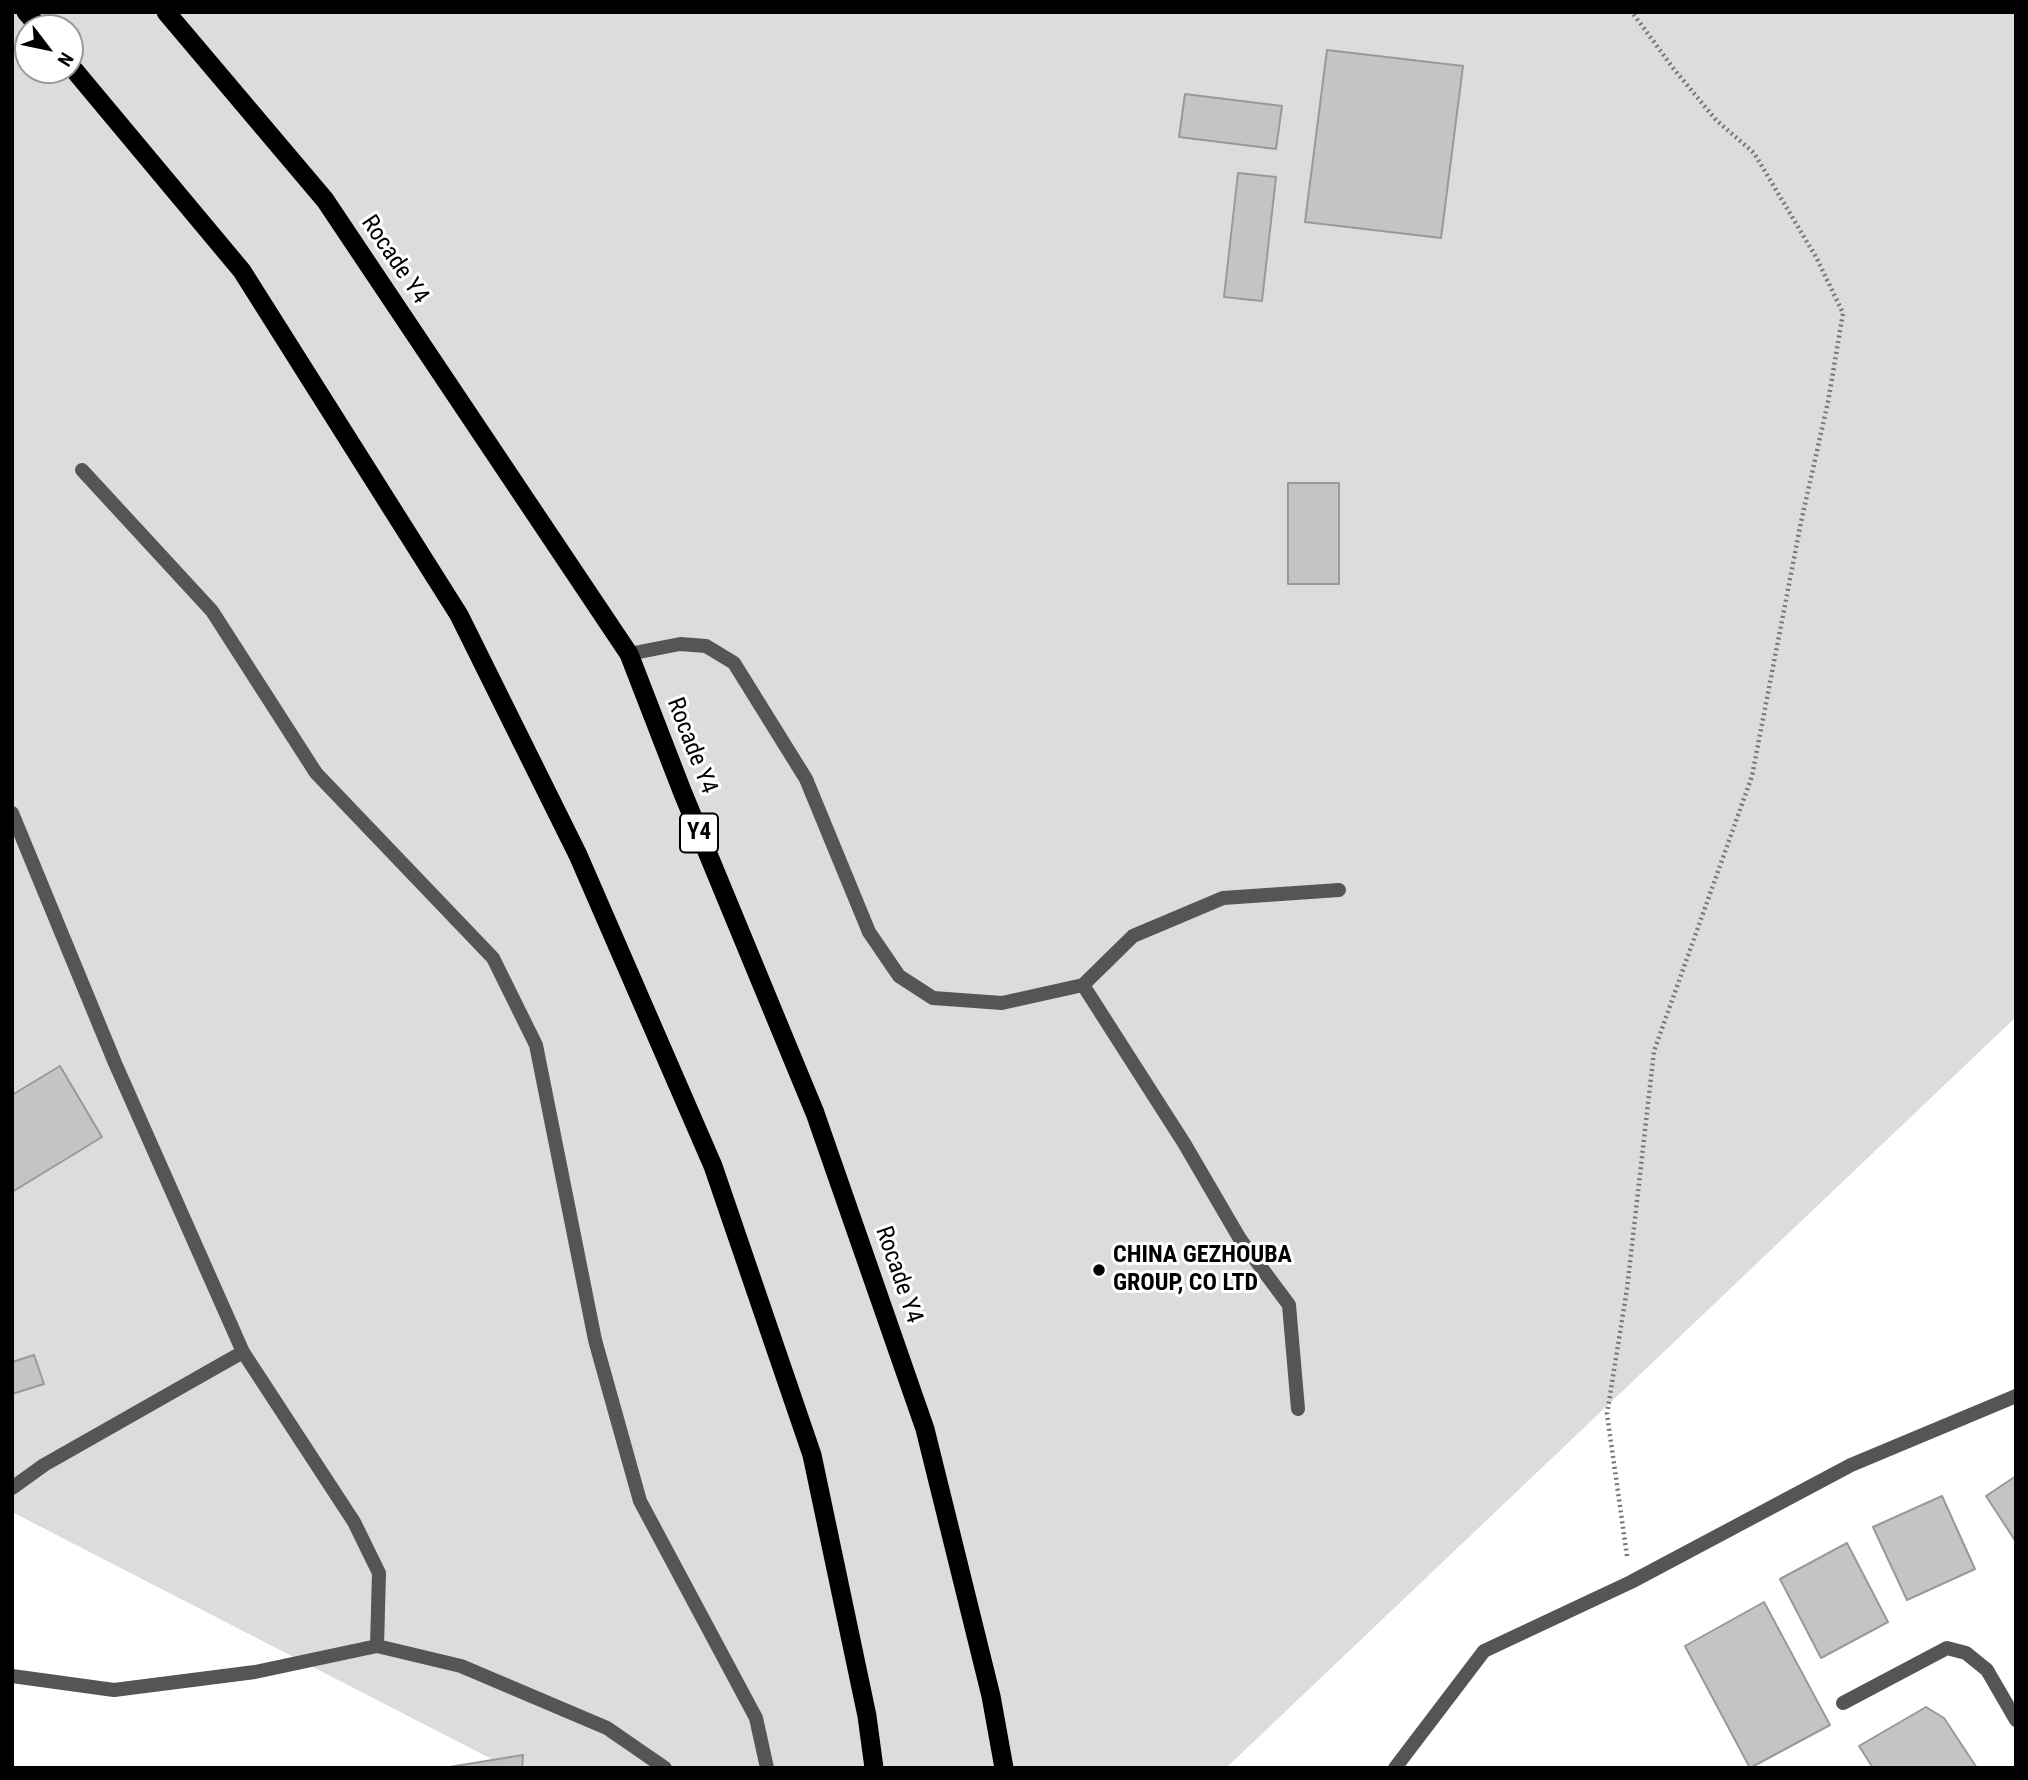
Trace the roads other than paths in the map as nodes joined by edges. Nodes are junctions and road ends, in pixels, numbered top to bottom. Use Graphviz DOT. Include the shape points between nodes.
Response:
graph roads {
  1 [pos="166,12"];
  2 [pos="84,82"];
  3 [pos="82,470"];
  4 [pos="629,654"];
  5 [pos="12,813"];
  6 [pos="1339,890"];
  7 [pos="1083,985"];
  8 [pos="243,1352"];
  9 [pos="2016,1396"];
  10 [pos="1298,1409"];
  11 [pos="12,1488"];
  12 [pos="377,1646"];
  13 [pos="12,1676"];
  14 [pos="1843,1703"];
  15 [pos="2016,1720"];
  16 [pos="664,1768"];
  17 [pos="767,1768"];
  18 [pos="874,1768"];
  19 [pos="1004,1768"];
  20 [pos="1395,1768"];
  1 -- 4 [label="highway, Rocade Y4 / Y4" via="325,200"];
  2 -- 18 [label="highway" via="242,271 459,615 578,855 713,1166 812,1455"];
  3 -- 17 [label="street" via="212,611 316,773 493,958 536,1045 595,1339 640,1501 757,1718"];
  4 -- 7 [label="street" via="680,644 706,646 734,663 806,779 869,932 899,976 933,998 1002,1003"];
  4 -- 19 [label="highway, Rocade Y4 / Y4" via="815,1113 925,1429 991,1696"];
  5 -- 8 [label="street" via="115,1063"];
  6 -- 7 [label="street" via="1223,898 1133,936"];
  7 -- 10 [label="street" via="1240,1240 1289,1305"];
  8 -- 11 [label="street" via="44,1465"];
  8 -- 12 [label="street" via="354,1521 379,1573"];
  9 -- 20 [label="street" via="1851,1465 1631,1581 1484,1651"];
  12 -- 13 [label="street" via="254,1672 114,1690"];
  12 -- 16 [label="street" via="474,1671 607,1728"];
  14 -- 15 [label="street" via="1947,1648 1966,1653 1987,1670"];
}
